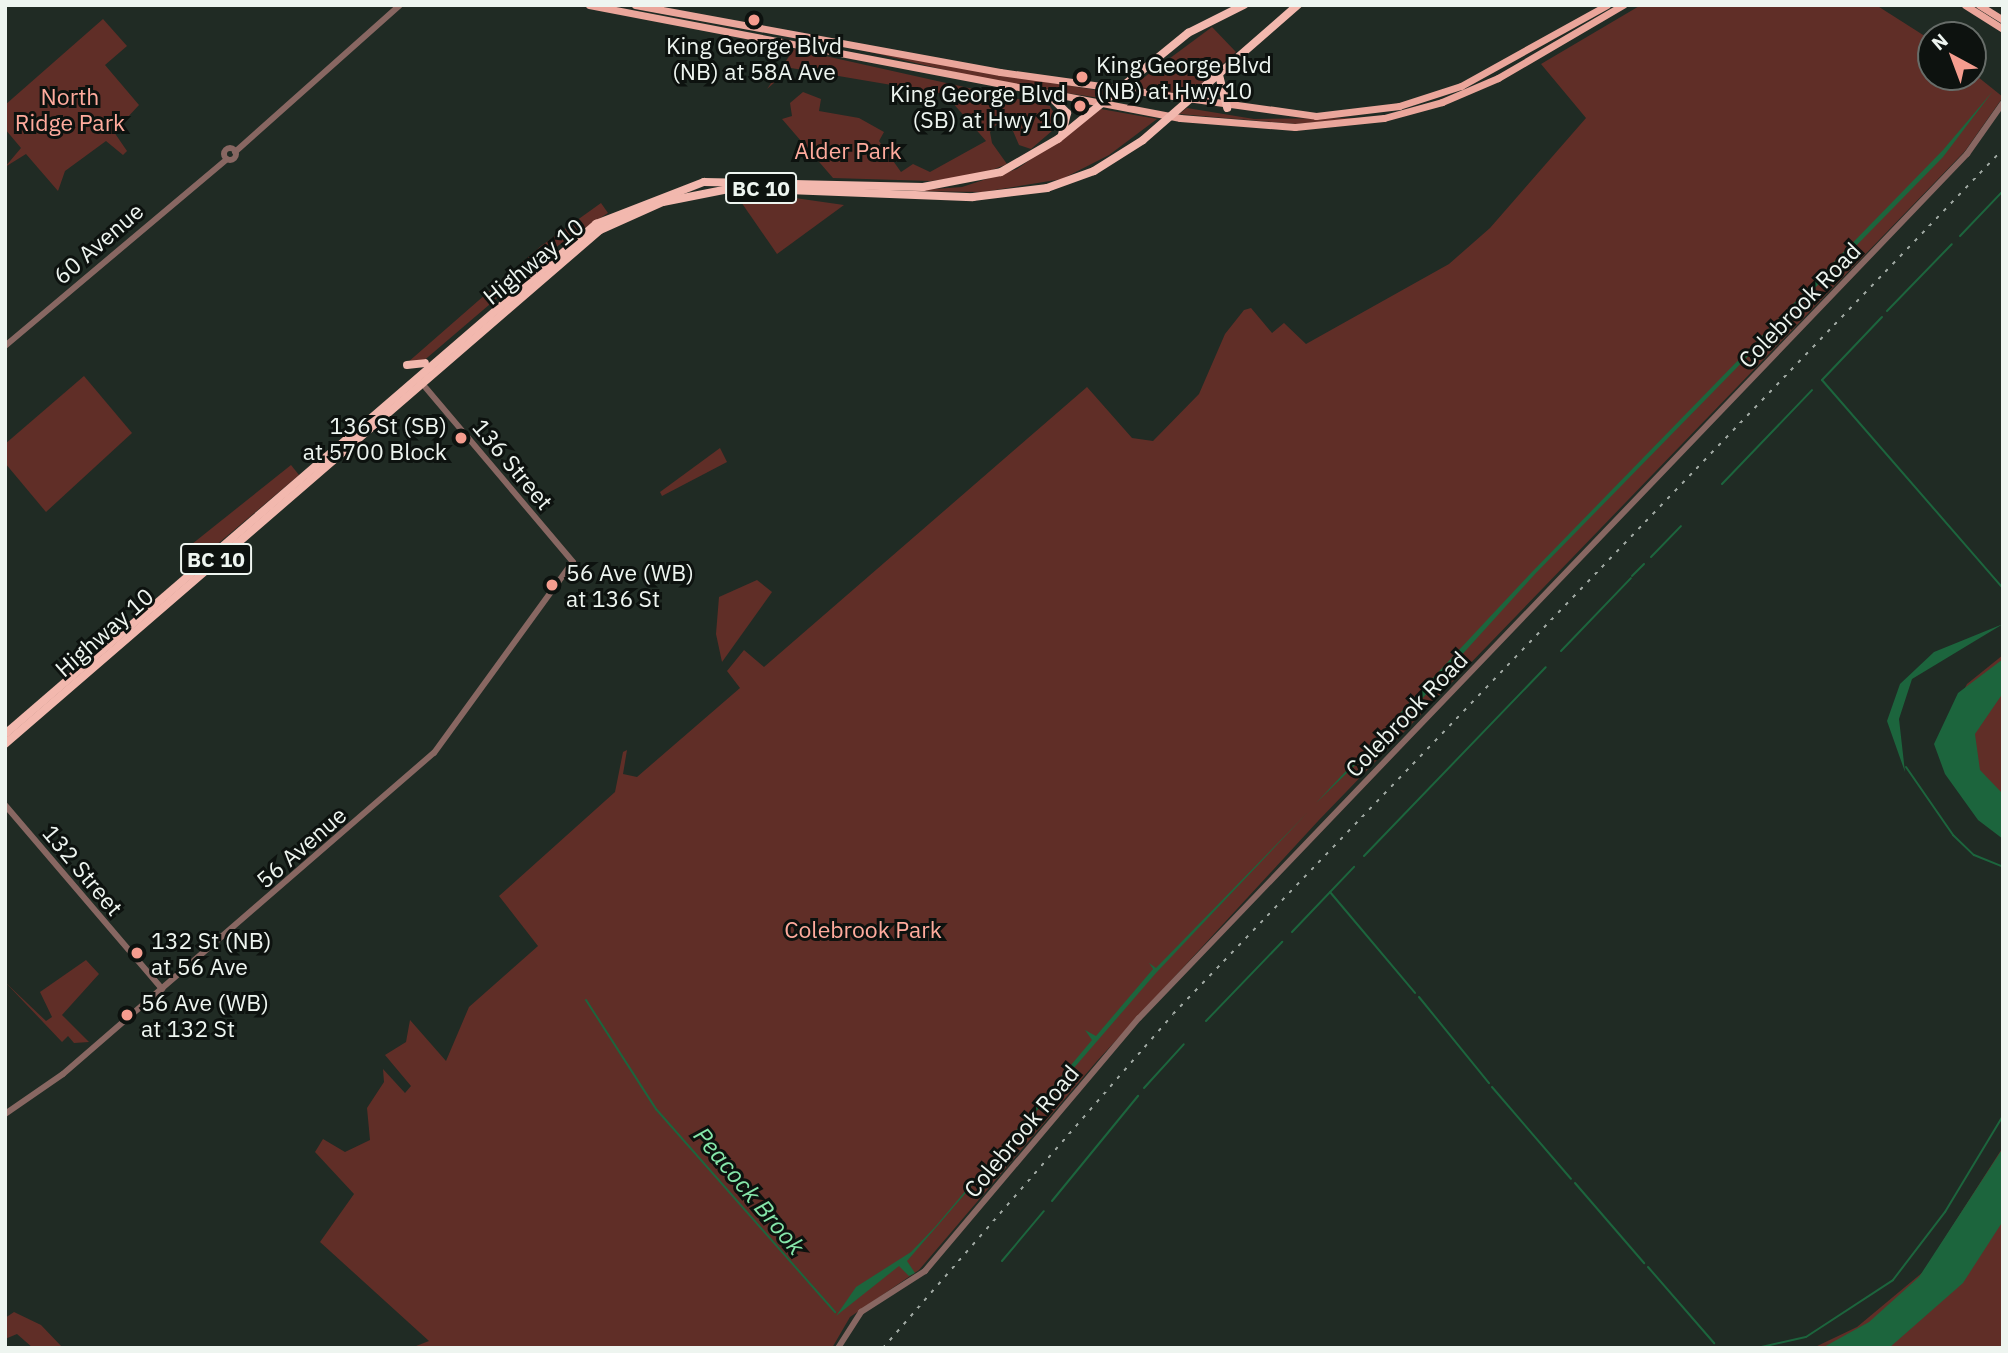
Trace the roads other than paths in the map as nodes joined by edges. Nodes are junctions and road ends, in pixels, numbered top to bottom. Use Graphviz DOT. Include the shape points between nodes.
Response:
graph roads {
  1 [pos="400,5"];
  2 [pos="589,5"];
  3 [pos="635,5"];
  4 [pos="1244,5"];
  5 [pos="1298,5"];
  6 [pos="1607,5"];
  7 [pos="1623,5"];
  8 [pos="1965,5"];
  9 [pos="1979,5"];
  10 [pos="1987,14"];
  11 [pos="2003,20"];
  12 [pos="2003,29"];
  13 [pos="1219,75"];
  14 [pos="1118,89"];
  15 [pos="1048,94"];
  16 [pos="1188,102"];
  17 [pos="2003,103"];
  18 [pos="1100,104"];
  19 [pos="1227,108"];
  20 [pos="1171,116"];
  21 [pos="1058,139"];
  22 [pos="476,322"];
  23 [pos="5,346"];
  24 [pos="428,375"];
  25 [pos="408,383"];
  26 [pos="426,388"];
  27 [pos="364,431"];
  28 [pos="573,562"];
  29 [pos="5,734"];
  30 [pos="5,744"];
  31 [pos="5,805"];
  32 [pos="162,989"];
  33 [pos="5,1114"];
  34 [pos="838,1348"];
  1 -- 23 [label="street, 60 Avenue"];
  2 -- 15 [label="main road"];
  3 -- 14 [label="main road"];
  4 -- 14 [label="highway, Highway 10 / BC 10" via="1188,33"];
  5 -- 13 [label="highway, Highway 10 / BC 10"];
  6 -- 19 [label="main road" via="1495,71 1399,106 1341,116"];
  7 -- 20 [label="main road" via="1498,78 1416,110 1295,127"];
  8 -- 10 [label="main road"];
  9 -- 10 [label="main road"];
  10 -- 11 [label="main road"];
  10 -- 12 [label="main road"];
  13 -- 16 [label="highway, Highway 10 / BC 10"];
  13 -- 19 [label="highway" via="1219,93"];
  14 -- 16 [label="main road"];
  14 -- 18 [label="highway, Highway 10 / BC 10"];
  15 -- 18 [label="main road"];
  15 -- 21 [label="highway" via="1067,113"];
  16 -- 19 [label="main road"];
  16 -- 20 [label="highway, Highway 10 / BC 10"];
  17 -- 34 [label="street, Colebrook Road" via="1967,154 1139,1018 925,1271 861,1312"];
  18 -- 20 [label="main road"];
  18 -- 21 [label="highway, Highway 10 / BC 10"];
  20 -- 24 [label="highway, Highway 10 / BC 10" via="1094,171 1013,195 765,188 663,202 580,244"];
  21 -- 22 [label="highway, Highway 10 / BC 10" via="1012,168 949,185 744,179 659,195 579,235"];
  22 -- 25 [label="highway, Highway 10 / BC 10"];
  22 -- 25 [label="highway" via="420,367 407,365"];
  24 -- 26 [label="highway"];
  24 -- 27 [label="highway, Highway 10 / BC 10"];
  25 -- 29 [label="highway, Highway 10 / BC 10"];
  26 -- 27 [label="highway"];
  26 -- 28 [label="street, 136 Street"];
  27 -- 30 [label="highway, Highway 10 / BC 10"];
  28 -- 32 [label="street, 56 Avenue" via="434,753"];
  31 -- 32 [label="street, 132 Street"];
  32 -- 33 [label="street, 56 Avenue" via="63,1074"];
}
